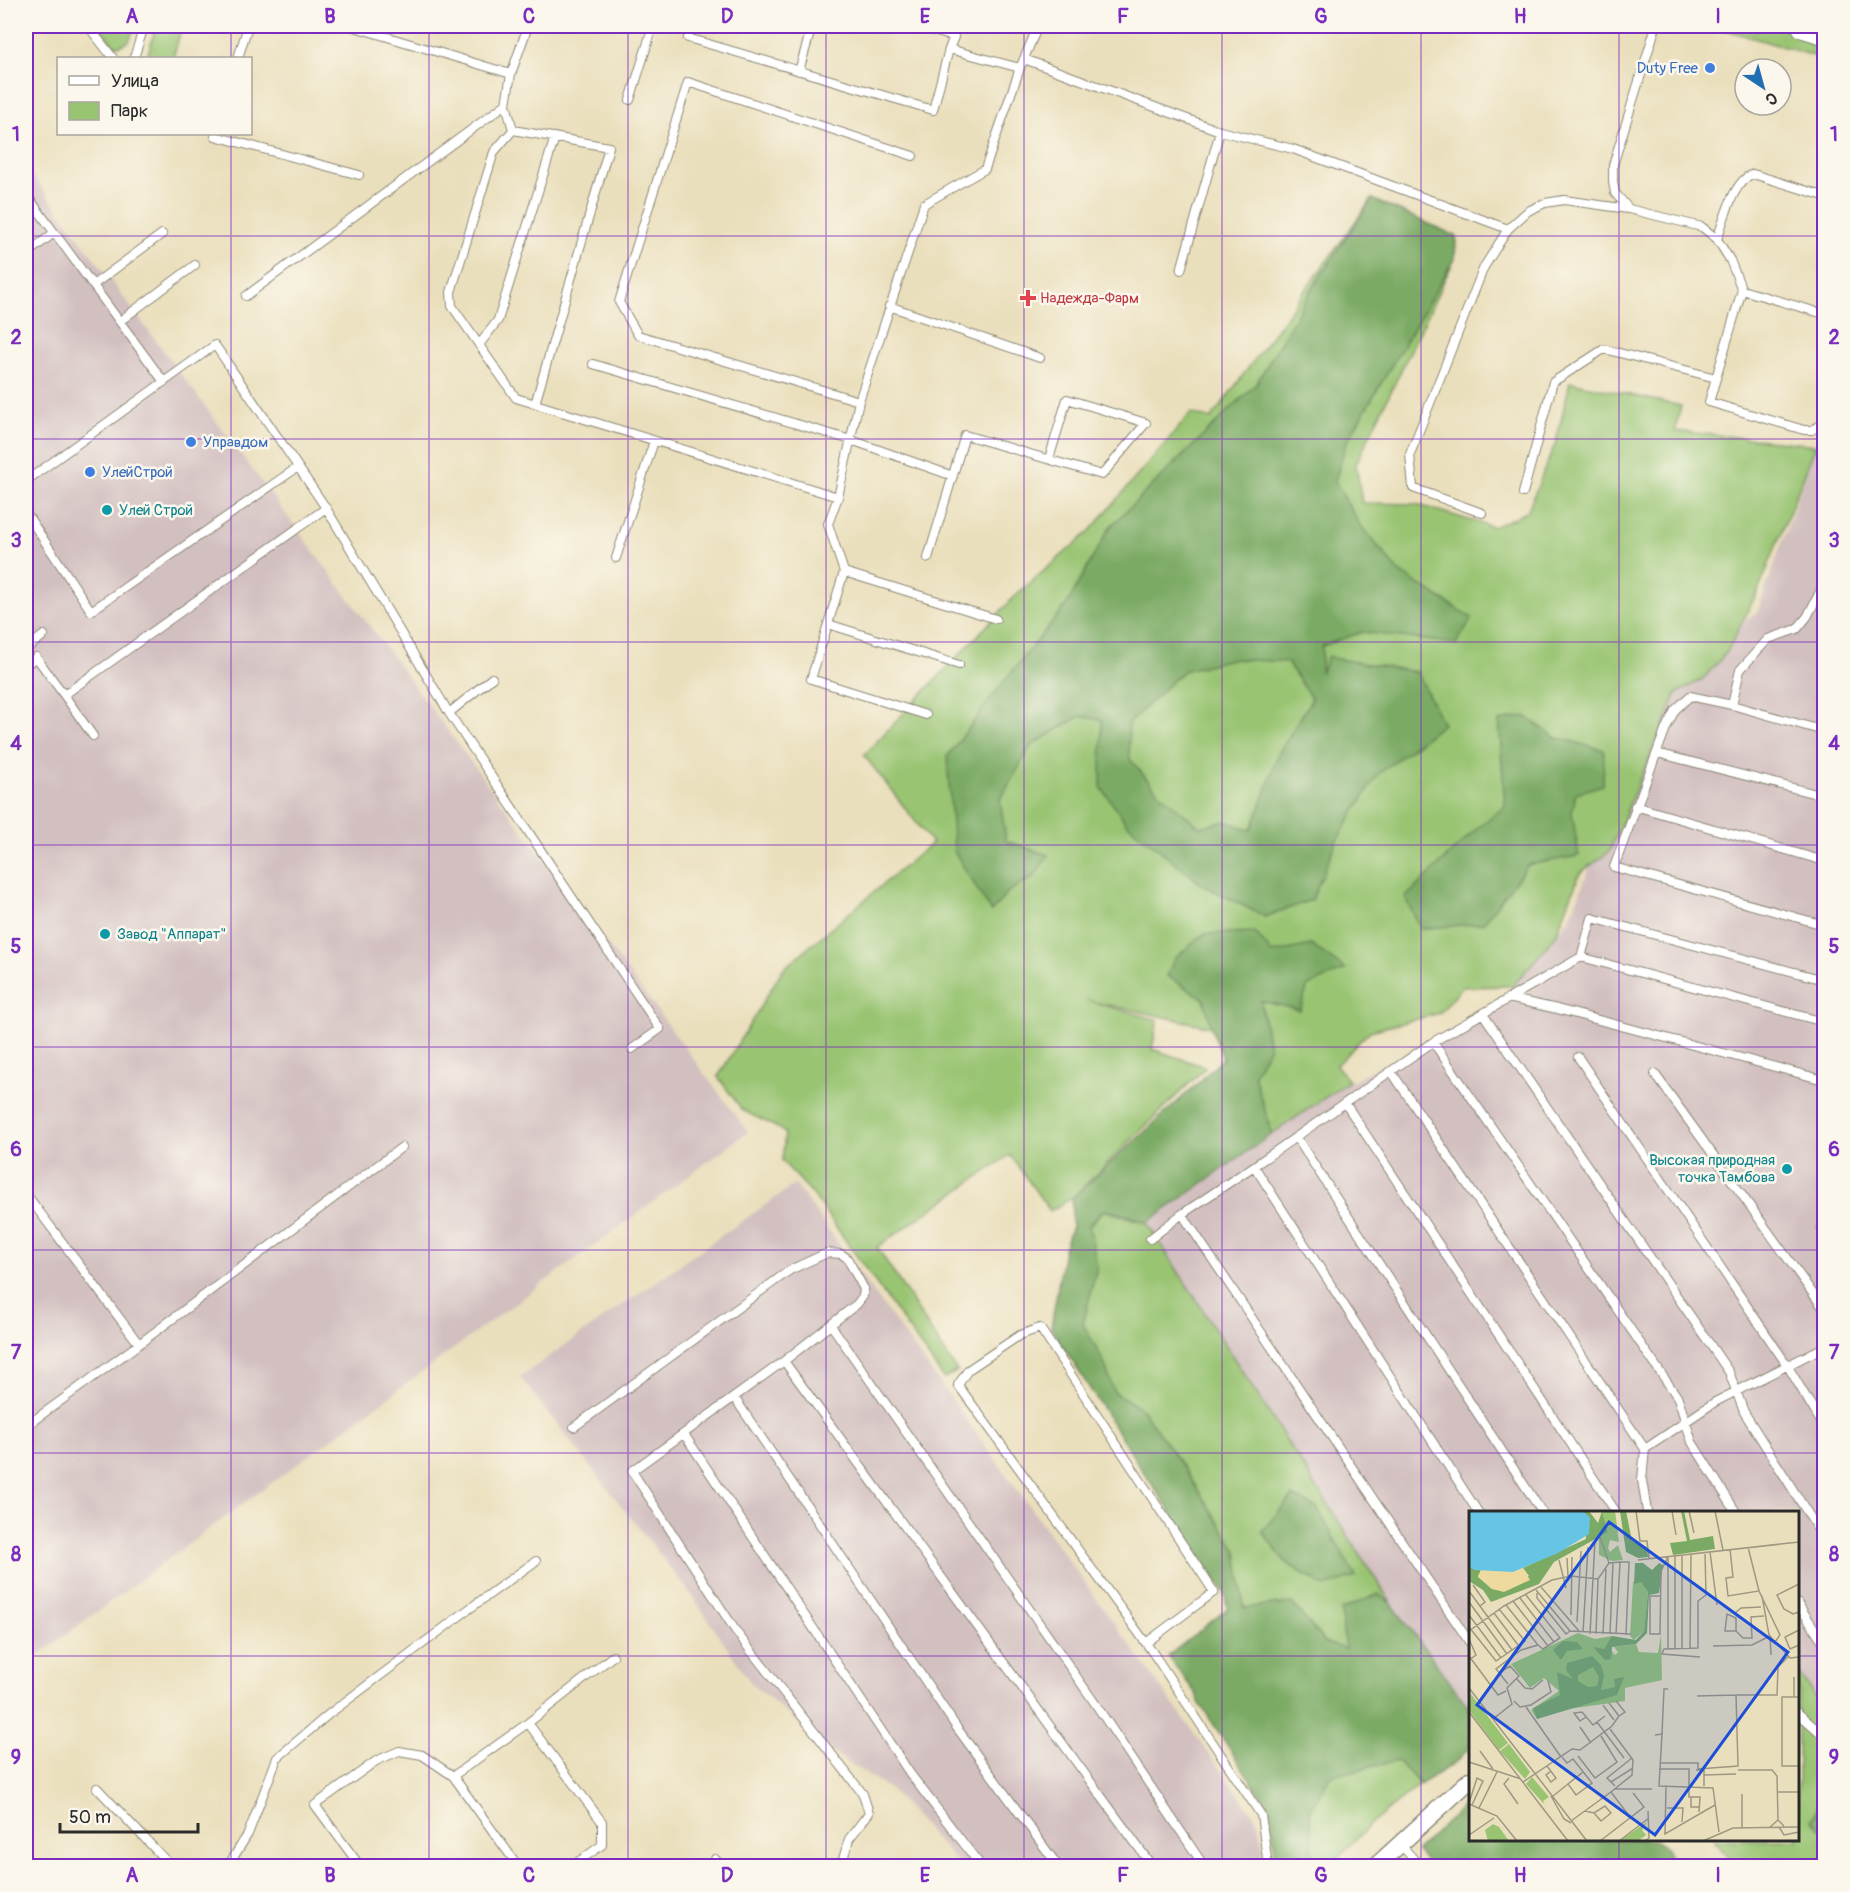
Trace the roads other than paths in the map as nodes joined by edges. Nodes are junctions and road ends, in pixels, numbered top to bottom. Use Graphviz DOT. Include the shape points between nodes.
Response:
graph roads {
  1 [pos="88,26"];
  2 [pos="144,26"];
  3 [pos="248,26"];
  4 [pos="351,26"];
  5 [pos="528,26"];
  6 [pos="653,26"];
  7 [pos="692,26"];
  8 [pos="812,26"];
  9 [pos="916,26"];
  10 [pos="1038,26"];
  11 [pos="1656,26"];
  12 [pos="1804,26"];
  13 [pos="1824,32"];
  14 [pos="950,49"];
  15 [pos="112,57"];
  16 [pos="134,57"];
  17 [pos="238,57"];
  18 [pos="1022,63"];
  19 [pos="799,70"];
  20 [pos="512,74"];
  21 [pos="630,100"];
  22 [pos="506,104"];
  23 [pos="513,130"];
  24 [pos="1220,131"];
  25 [pos="216,135"];
  26 [pos="555,137"];
  27 [pos="913,156"];
  28 [pos="359,175"];
  29 [pos="26,194"];
  30 [pos="1824,196"];
  31 [pos="1629,209"];
  32 [pos="1508,228"];
  33 [pos="54,233"];
  34 [pos="162,234"];
  35 [pos="1717,239"];
  36 [pos="26,254"];
  37 [pos="195,265"];
  38 [pos="1181,270"];
  39 [pos="93,285"];
  40 [pos="1742,290"];
  41 [pos="246,296"];
  42 [pos="889,306"];
  43 [pos="1824,314"];
  44 [pos="120,321"];
  45 [pos="479,345"];
  46 [pos="1040,358"];
  47 [pos="593,364"];
  48 [pos="1716,378"];
  49 [pos="164,382"];
  50 [pos="859,402"];
  51 [pos="535,404"];
  52 [pos="1824,423"];
  53 [pos="851,440"];
  54 [pos="654,441"];
  55 [pos="1049,459"];
  56 [pos="298,467"];
  57 [pos="953,476"];
  58 [pos="26,481"];
  59 [pos="1523,493"];
  60 [pos="838,497"];
  61 [pos="326,508"];
  62 [pos="26,513"];
  63 [pos="1482,513"];
  64 [pos="616,558"];
  65 [pos="928,558"];
  66 [pos="844,572"];
  67 [pos="1824,585"];
  68 [pos="996,619"];
  69 [pos="828,624"];
  70 [pos="44,635"];
  71 [pos="26,649"];
  72 [pos="26,664"];
  73 [pos="959,665"];
  74 [pos="492,678"];
  75 [pos="63,695"];
  76 [pos="1732,705"];
  77 [pos="449,713"];
  78 [pos="926,715"];
  79 [pos="1824,731"];
  80 [pos="93,736"];
  81 [pos="1658,753"];
  82 [pos="1824,796"];
  83 [pos="1635,806"];
  84 [pos="1824,861"];
  85 [pos="1824,925"];
  86 [pos="1581,957"];
  87 [pos="1824,980"];
  88 [pos="1508,998"];
  89 [pos="1483,1014"];
  90 [pos="1824,1022"];
  91 [pos="1433,1042"];
  92 [pos="632,1049"];
  93 [pos="1578,1057"];
  94 [pos="1391,1071"];
  95 [pos="1655,1074"];
  96 [pos="1824,1080"];
  97 [pos="1345,1103"];
  98 [pos="1296,1137"];
  99 [pos="402,1147"];
  100 [pos="1254,1166"];
  101 [pos="26,1194"];
  102 [pos="1182,1214"];
  103 [pos="1150,1239"];
  104 [pos="1824,1309"];
  105 [pos="831,1325"];
  106 [pos="139,1344"];
  107 [pos="1824,1347"];
  108 [pos="784,1361"];
  109 [pos="1787,1365"];
  110 [pos="1736,1390"];
  111 [pos="734,1397"];
  112 [pos="1685,1421"];
  113 [pos="26,1426"];
  114 [pos="574,1427"];
  115 [pos="1824,1428"];
  116 [pos="684,1434"];
  117 [pos="1644,1449"];
  118 [pos="1477,1511"];
  119 [pos="1541,1511"];
  120 [pos="1615,1511"];
  121 [pos="1647,1511"];
  122 [pos="1735,1511"];
  123 [pos="1824,1539"];
  124 [pos="537,1561"];
  125 [pos="1799,1607"];
  126 [pos="1146,1642"];
  127 [pos="1469,1642"];
  128 [pos="1824,1643"];
  129 [pos="613,1656"];
  130 [pos="1799,1715"];
  131 [pos="528,1724"];
  132 [pos="1824,1736"];
  133 [pos="453,1776"];
  134 [pos="1469,1781"];
  135 [pos="96,1788"];
  136 [pos="1400,1844"];
  137 [pos="715,1859"];
  138 [pos="171,1866"];
  139 [pos="228,1866"];
  140 [pos="360,1866"];
  141 [pos="518,1866"];
  142 [pos="572,1866"];
  143 [pos="722,1866"];
  144 [pos="841,1866"];
  145 [pos="981,1866"];
  146 [pos="1058,1866"];
  147 [pos="1152,1866"];
  148 [pos="1204,1866"];
  149 [pos="1268,1866"];
  150 [pos="1376,1866"];
  151 [pos="1420,1866"];
  1 -- 15 [label="lane"];
  2 -- 16 [label="lane"];
  3 -- 17 [label="lane"];
  4 -- 20 [label="lane"];
  5 -- 20 [label="lane"];
  6 -- 21 [label="lane"];
  7 -- 19 [label="lane" via="688,38"];
  8 -- 19 [label="lane"];
  9 -- 14 [label="lane" via="954,37"];
  10 -- 18 [label="lane"];
  11 -- 31 [label="lane" via="1613,165 1615,193"];
  12 -- 13 [label="main road"];
  14 -- 18 [label="lane"];
  14 -- 19 [label="lane" via="933,110"];
  18 -- 24 [label="lane"];
  18 -- 42 [label="lane" via="985,169 924,204"];
  20 -- 22 [label="lane"];
  22 -- 23 [label="lane"];
  22 -- 41 [label="lane"];
  23 -- 26 [label="lane"];
  23 -- 45 [label="lane" via="494,152 451,292 453,306"];
  24 -- 32 [label="lane" via="1293,149"];
  24 -- 38 [label="lane"];
  25 -- 28 [label="lane"];
  26 -- 45 [label="lane" via="498,320"];
  26 -- 51 [label="lane" via="609,147"];
  27 -- 50 [label="lane" via="688,82 619,302 638,335"];
  29 -- 33 [label="lane"];
  30 -- 35 [label="lane" via="1749,175 1738,185"];
  31 -- 32 [label="lane" via="1564,200 1528,211"];
  31 -- 35 [label="lane" via="1702,227"];
  32 -- 63 [label="lane" via="1485,267 1410,454 1413,488"];
  33 -- 36 [label="lane"];
  33 -- 39 [label="lane"];
  34 -- 39 [label="lane"];
  35 -- 40 [label="lane"];
  37 -- 44 [label="lane"];
  39 -- 44 [label="lane"];
  40 -- 43 [label="lane"];
  40 -- 48 [label="lane"];
  42 -- 46 [label="lane"];
  42 -- 50 [label="lane"];
  44 -- 49 [label="lane"];
  45 -- 51 [label="lane" via="516,398"];
  47 -- 53 [label="lane"];
  48 -- 52 [label="lane" via="1709,402 1804,430"];
  48 -- 59 [label="lane" via="1604,349 1553,382"];
  49 -- 56 [label="lane" via="215,345"];
  49 -- 58 [label="lane"];
  50 -- 53 [label="lane"];
  51 -- 54 [label="lane"];
  53 -- 57 [label="lane"];
  53 -- 60 [label="lane"];
  54 -- 60 [label="lane"];
  54 -- 64 [label="lane"];
  55 -- 55 [label="lane" via="1102,475 1146,423 1068,399"];
  55 -- 57 [label="lane" via="965,435"];
  56 -- 61 [label="lane"];
  56 -- 62 [label="lane" via="91,611"];
  57 -- 65 [label="lane"];
  60 -- 66 [label="lane" via="828,524"];
  61 -- 75 [label="lane"];
  61 -- 77 [label="lane"];
  66 -- 68 [label="lane"];
  66 -- 69 [label="lane"];
  67 -- 76 [label="lane" via="1797,629 1768,639 1740,670"];
  69 -- 73 [label="lane"];
  69 -- 78 [label="lane" via="811,679"];
  70 -- 71 [label="lane"];
  72 -- 75 [label="lane" via="36,657"];
  74 -- 77 [label="lane"];
  75 -- 80 [label="lane"];
  76 -- 79 [label="lane"];
  76 -- 81 [label="lane" via="1690,696 1675,710"];
  77 -- 92 [label="lane" via="660,1029"];
  81 -- 82 [label="lane"];
  81 -- 83 [label="lane"];
  83 -- 84 [label="lane"];
  83 -- 85 [label="lane" via="1614,867"];
  86 -- 87 [label="lane" via="1592,918"];
  86 -- 88 [label="lane"];
  86 -- 90 [label="lane"];
  88 -- 89 [label="lane"];
  88 -- 96 [label="lane"];
  89 -- 91 [label="lane"];
  89 -- 110 [label="lane" via="1729,1372"];
  91 -- 94 [label="lane"];
  91 -- 112 [label="lane" via="1678,1398"];
  93 -- 109 [label="lane"];
  94 -- 97 [label="lane"];
  94 -- 117 [label="lane"];
  95 -- 104 [label="lane"];
  97 -- 98 [label="lane"];
  97 -- 120 [label="lane"];
  98 -- 100 [label="lane"];
  98 -- 119 [label="lane"];
  99 -- 106 [label="lane"];
  100 -- 102 [label="lane"];
  100 -- 118 [label="lane"];
  101 -- 106 [label="lane"];
  102 -- 103 [label="lane"];
  102 -- 127 [label="lane"];
  105 -- 108 [label="lane"];
  105 -- 114 [label="lane" via="857,1304 864,1289 847,1258 834,1252 790,1270"];
  105 -- 148 [label="lane"];
  106 -- 113 [label="lane"];
  107 -- 109 [label="lane"];
  108 -- 111 [label="lane"];
  108 -- 147 [label="lane"];
  109 -- 110 [label="lane"];
  109 -- 115 [label="lane"];
  110 -- 112 [label="lane"];
  110 -- 123 [label="lane" via="1744,1412"];
  111 -- 116 [label="lane"];
  111 -- 146 [label="lane" via="957,1728"];
  112 -- 117 [label="lane"];
  112 -- 122 [label="lane" via="1692,1442"];
  116 -- 144 [label="lane" via="632,1471 737,1633 863,1794 869,1813 849,1839"];
  116 -- 145 [label="lane" via="911,1775"];
  117 -- 121 [label="lane" via="1642,1480"];
  124 -- 139 [label="lane" via="329,1714 277,1758 248,1834"];
  125 -- 128 [label="lane"];
  126 -- 126 [label="lane" via="1214,1592 1040,1328 1020,1335 968,1370 958,1385"];
  126 -- 149 [label="lane" via="1261,1815"];
  129 -- 131 [label="lane"];
  130 -- 132 [label="lane"];
  131 -- 133 [label="lane"];
  131 -- 142 [label="lane" via="602,1822 602,1845"];
  133 -- 140 [label="lane" via="422,1755 399,1751 376,1761 315,1805"];
  133 -- 141 [label="lane"];
  134 -- 136 [label="street"];
  135 -- 138 [label="lane"];
  136 -- 150 [label="street"];
  136 -- 151 [label="lane"];
  137 -- 143 [label="lane"];
}
